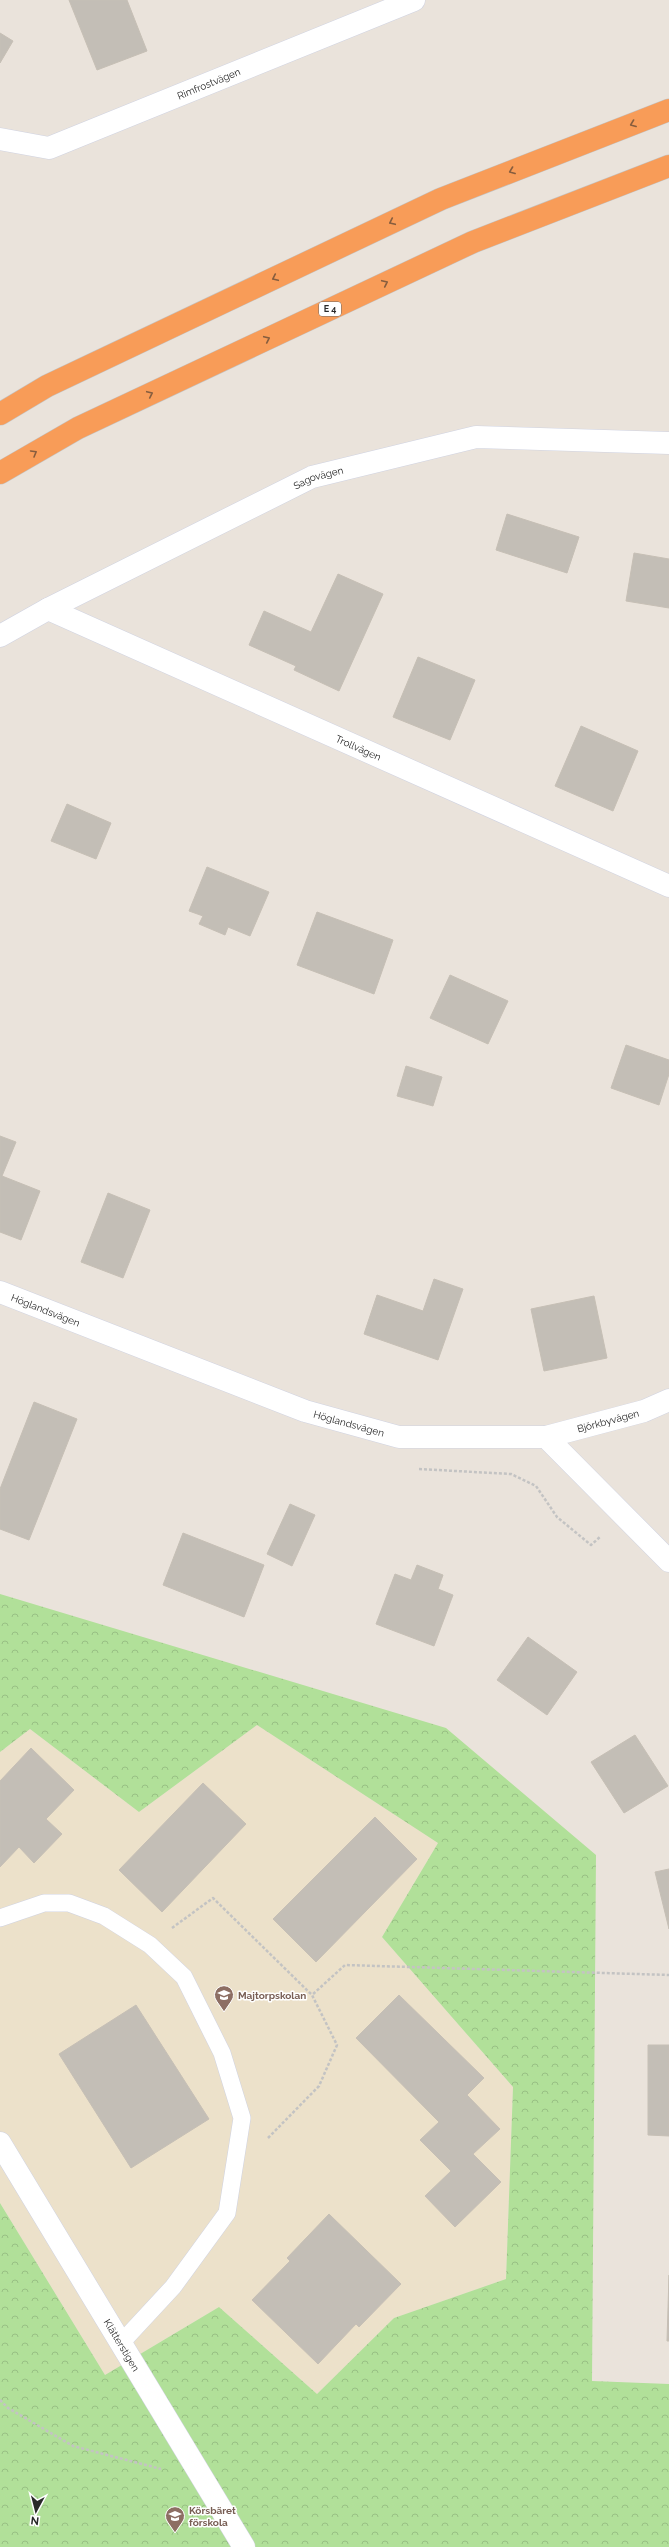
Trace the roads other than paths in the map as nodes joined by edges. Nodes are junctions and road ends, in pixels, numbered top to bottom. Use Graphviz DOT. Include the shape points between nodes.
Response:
graph roads {
  1 [pos="414,0"];
  2 [pos="669,110"];
  3 [pos="0,139"];
  4 [pos="669,166"];
  5 [pos="0,414"];
  6 [pos="669,443"];
  7 [pos="0,473"];
  8 [pos="48,609"];
  9 [pos="0,636"];
  10 [pos="669,886"];
  11 [pos="0,1292"];
  12 [pos="669,1400"];
  13 [pos="546,1437"];
  14 [pos="669,1561"];
  15 [pos="0,1918"];
  16 [pos="0,2143"];
  17 [pos="122,2342"];
  18 [pos="244,2547"];
  1 -- 3 [label="street, Rimfrostvägen" via="49,148"];
  2 -- 5 [label="highway, one-way" via="441,199 47,386"];
  7 -- 4 [label="highway, E 4, one-way" via="78,428 473,242"];
  6 -- 8 [label="street, Sagovägen" via="476,437 312,477"];
  8 -- 9 [label="street, Sagovägen"];
  8 -- 10 [label="street, Trollvägen"];
  11 -- 13 [label="street, Höglandsvägen" via="305,1411 399,1437"];
  12 -- 13 [label="street, Björkbyvägen" via="644,1411"];
  13 -- 14 [label="street"];
  15 -- 17 [label="lane" via="44,1903 70,1903 104,1916 150,1945 184,1977 222,2054 242,2118 227,2213 173,2287"];
  16 -- 17 [label="street, Klätterstigen"];
  17 -- 18 [label="street, Klätterstigen"];
}
